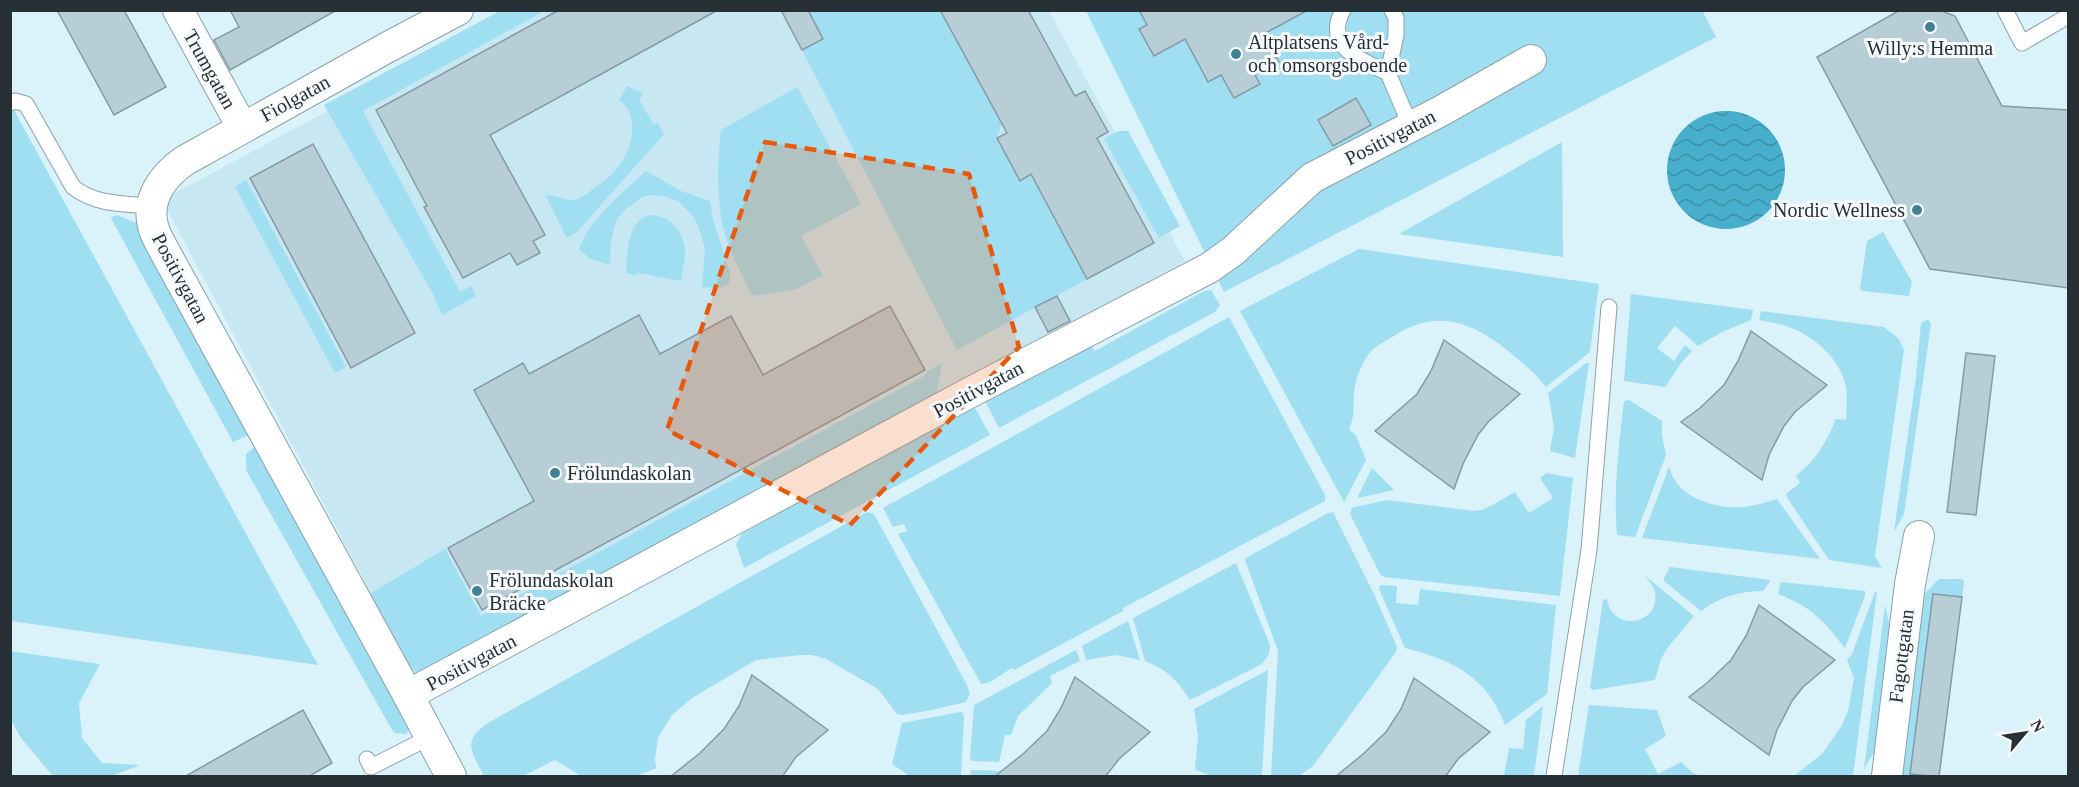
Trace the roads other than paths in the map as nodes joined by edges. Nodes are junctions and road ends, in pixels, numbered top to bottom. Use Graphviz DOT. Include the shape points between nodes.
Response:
graph roads {
  1 [pos="178,10"];
  2 [pos="458,10"];
  3 [pos="1343,10"];
  4 [pos="1392,10"];
  5 [pos="2005,10"];
  6 [pos="2068,16"];
  7 [pos="1531,60"];
  8 [pos="1388,73"];
  9 [pos="10,103"];
  10 [pos="242,127"];
  11 [pos="1411,127"];
  12 [pos="152,206"];
  13 [pos="1609,307"];
  14 [pos="1919,536"];
  15 [pos="408,695"];
  16 [pos="430,737"];
  17 [pos="367,759"];
  18 [pos="451,777"];
  19 [pos="1554,777"];
  20 [pos="1887,777"];
  1 -- 10 [label="street, Trumgatan"];
  2 -- 10 [label="street, Fiolgatan"];
  3 -- 8 [label="lane" via="1336,27 1341,43 1359,59"];
  4 -- 8 [label="lane" via="1396,35"];
  5 -- 6 [label="lane" via="2022,43"];
  7 -- 11 [label="street, Positivgatan"];
  8 -- 11 [label="lane"];
  9 -- 12 [label="lane" via="26,104 73,187 82,195 118,204"];
  10 -- 12 [label="street, Fiolgatan" via="170,171 159,185"];
  11 -- 15 [label="street, Positivgatan" via="1312,178 1209,268"];
  12 -- 15 [label="street, Positivgatan" via="153,225 165,252"];
  13 -- 19 [label="lane" via="1589,550"];
  14 -- 20 [label="street, Fagottgatan"];
  15 -- 16 [label="street, Positivgatan"];
  16 -- 17 [label="lane" via="371,767"];
  16 -- 18 [label="street, Positivgatan"];
}
